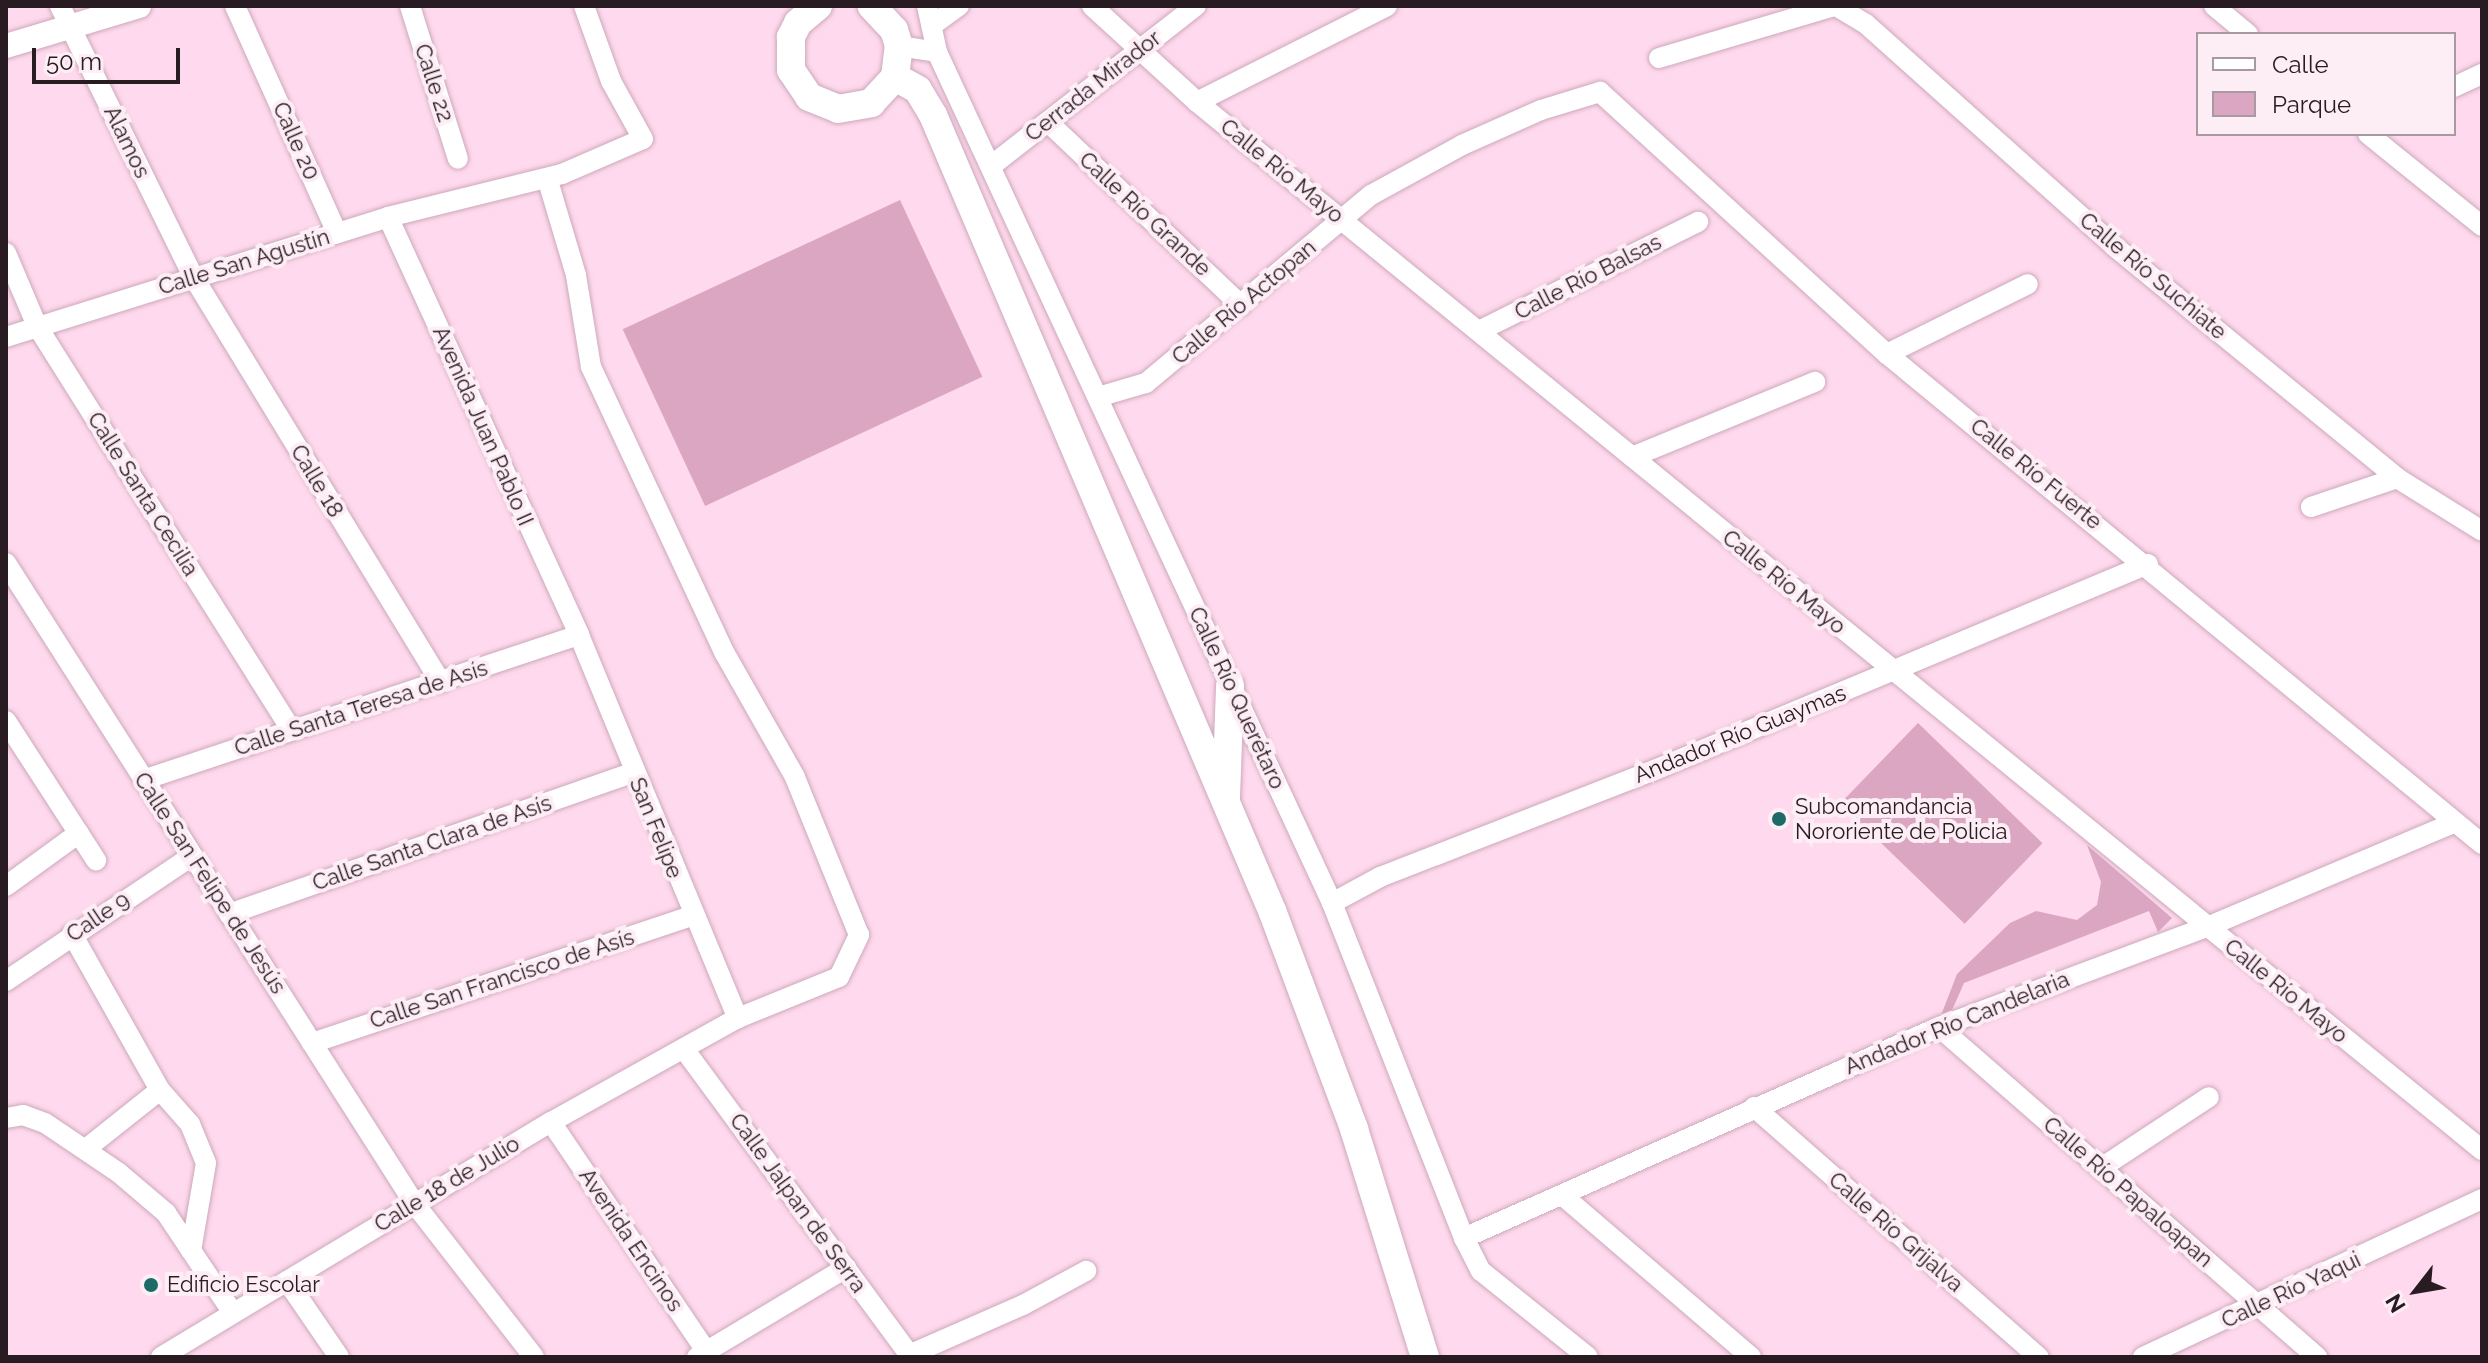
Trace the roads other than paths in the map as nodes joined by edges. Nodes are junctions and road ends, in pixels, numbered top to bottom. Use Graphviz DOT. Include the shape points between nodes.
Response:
graph roads {
  1 [pos="139,6"];
  2 [pos="235,6"];
  3 [pos="410,6"];
  4 [pos="584,6"];
  5 [pos="872,6"];
  6 [pos="959,6"];
  7 [pos="1092,6"];
  8 [pos="1196,6"];
  9 [pos="1387,6"];
  10 [pos="1835,6"];
  11 [pos="2214,6"];
  12 [pos="808,8"];
  13 [pos="931,15"];
  14 [pos="65,16"];
  15 [pos="2246,32"];
  16 [pos="6,46"];
  17 [pos="899,46"];
  18 [pos="1138,51"];
  19 [pos="937,52"];
  20 [pos="1659,58"];
  21 [pos="2482,74"];
  22 [pos="895,77"];
  23 [pos="2456,86"];
  24 [pos="1600,92"];
  25 [pos="1197,102"];
  26 [pos="1049,123"];
  27 [pos="2370,136"];
  28 [pos="458,159"];
  29 [pos="991,166"];
  30 [pos="547,178"];
  31 [pos="388,217"];
  32 [pos="1342,219"];
  33 [pos="1698,222"];
  34 [pos="2482,226"];
  35 [pos="337,233"];
  36 [pos="6,253"];
  37 [pos="194,278"];
  38 [pos="2028,284"];
  39 [pos="1241,305"];
  40 [pos="37,326"];
  41 [pos="1479,331"];
  42 [pos="6,337"];
  43 [pos="1887,354"];
  44 [pos="1815,382"];
  45 [pos="1098,397"];
  46 [pos="1632,457"];
  47 [pos="2397,478"];
  48 [pos="2311,507"];
  49 [pos="2482,531"];
  50 [pos="6,563"];
  51 [pos="2148,564"];
  52 [pos="579,635"];
  53 [pos="1894,671"];
  54 [pos="441,683"];
  55 [pos="1230,686"];
  56 [pos="8,728"];
  57 [pos="291,729"];
  58 [pos="634,772"];
  59 [pos="143,780"];
  60 [pos="1226,802"];
  61 [pos="2455,822"];
  62 [pos="79,833"];
  63 [pos="2482,844"];
  64 [pos="192,856"];
  65 [pos="96,860"];
  66 [pos="6,886"];
  67 [pos="1332,903"];
  68 [pos="229,914"];
  69 [pos="692,916"];
  70 [pos="2207,927"];
  71 [pos="72,934"];
  72 [pos="6,981"];
  73 [pos="738,1018"];
  74 [pos="1939,1027"];
  75 [pos="312,1043"];
  76 [pos="684,1049"];
  77 [pos="160,1090"];
  78 [pos="2209,1097"];
  79 [pos="1754,1107"];
  80 [pos="6,1118"];
  81 [pos="551,1122"];
  82 [pos="87,1148"];
  83 [pos="2482,1150"];
  84 [pos="2101,1168"];
  85 [pos="1562,1195"];
  86 [pos="2482,1199"];
  87 [pos="414,1203"];
  88 [pos="1464,1238"];
  89 [pos="191,1251"];
  90 [pos="846,1268"];
  91 [pos="1086,1271"];
  92 [pos="287,1281"];
  93 [pos="2259,1306"];
  94 [pos="233,1313"];
  95 [pos="705,1355"];
  96 [pos="910,1356"];
  97 [pos="161,1357"];
  98 [pos="339,1357"];
  99 [pos="534,1357"];
  100 [pos="1425,1357"];
  101 [pos="1588,1357"];
  102 [pos="1751,1357"];
  103 [pos="2039,1357"];
  104 [pos="2143,1357"];
  105 [pos="2317,1357"];
  1 -- 14 [label="street"];
  2 -- 35 [label="street, Calle 20"];
  3 -- 28 [label="street, Calle 22"];
  4 -- 30 [label="street, Calle San Agustín" via="611,81 643,139 607,158"];
  5 -- 17 [label="main road" via="894,30"];
  6 -- 13 [label="street"];
  7 -- 18 [label="street, Calle Río Mayo"];
  8 -- 18 [label="street, Cerrada Mirador"];
  9 -- 25 [label="street"];
  10 -- 20 [label="street"];
  10 -- 47 [label="street, Calle Río Suchiate" via="1866,24 2114,246"];
  11 -- 15 [label="street"];
  12 -- 22 [label="main road" via="789,53 791,70 809,97 838,109 855,109 885,92"];
  13 -- 19 [label="street, Calle Río Querétaro"];
  14 -- 16 [label="street"];
  14 -- 37 [label="street, Alamos"];
  17 -- 19 [label="street"];
  17 -- 22 [label="main road"];
  18 -- 25 [label="street, Calle Río Mayo"];
  18 -- 26 [label="street, Cerrada Mirador"];
  19 -- 29 [label="street, Calle Río Querétaro"];
  21 -- 23 [label="street"];
  22 -- 60 [label="main road" via="918,90 933,115"];
  24 -- 32 [label="street, Calle Río Actopan" via="1541,110 1462,145 1371,195"];
  24 -- 43 [label="street, Calle Río Fuerte"];
  25 -- 32 [label="street, Calle Río Mayo"];
  26 -- 29 [label="street, Cerrada Mirador"];
  26 -- 39 [label="street, Calle Río Grande"];
  27 -- 34 [label="street"];
  29 -- 45 [label="street, Calle Río Querétaro"];
  30 -- 31 [label="street, Calle San Agustín"];
  30 -- 73 [label="street, Calle 18 de Julio" via="576,275 591,367 724,652 795,777 859,935 839,977"];
  31 -- 35 [label="street, Calle San Agustín"];
  31 -- 52 [label="street, Avenida Juan Pablo II"];
  32 -- 39 [label="street, Calle Río Actopan"];
  32 -- 41 [label="street, Calle Río Mayo"];
  33 -- 41 [label="street, Calle Río Balsas"];
  35 -- 37 [label="street, Calle San Agustín"];
  36 -- 40 [label="street, Calle Santa Cecilia"];
  37 -- 40 [label="street, Calle San Agustín"];
  37 -- 54 [label="street, Calle 18"];
  38 -- 43 [label="street"];
  39 -- 45 [label="street, Calle Río Actopan" via="1146,383"];
  40 -- 42 [label="street, Calle San Agustín"];
  40 -- 57 [label="street, Calle Santa Cecilia"];
  41 -- 46 [label="street, Calle Río Mayo"];
  43 -- 51 [label="street, Calle Río Fuerte"];
  44 -- 46 [label="street"];
  45 -- 55 [label="street, Calle Río Querétaro"];
  46 -- 53 [label="street, Calle Río Mayo"];
  47 -- 48 [label="street"];
  47 -- 49 [label="street, Calle Río Suchiate"];
  50 -- 59 [label="street, Calle San Felipe de Jesús"];
  51 -- 53 [label="street, Andador Río Guaymas"];
  51 -- 61 [label="street, Calle Río Fuerte"];
  52 -- 54 [label="street, Calle Santa Teresa de Asís"];
  52 -- 58 [label="street, San Felipe"];
  53 -- 67 [label="street, Andador Río Guaymas" via="1380,877"];
  53 -- 70 [label="street, Calle Río Mayo"];
  54 -- 57 [label="street, Calle Santa Teresa de Asís"];
  55 -- 60 [label="main road"];
  55 -- 67 [label="street, Calle Río Querétaro"];
  56 -- 62 [label="street"];
  57 -- 59 [label="street, Calle Santa Teresa de Asís"];
  58 -- 68 [label="street, Calle Santa Clara de Asís"];
  58 -- 69 [label="street, San Felipe"];
  59 -- 64 [label="street, Calle San Felipe de Jesús"];
  60 -- 100 [label="main road" via="1354,1129"];
  61 -- 63 [label="street, Calle Río Fuerte"];
  61 -- 70 [label="street, Andador Río Candelaria"];
  62 -- 65 [label="street"];
  62 -- 66 [label="street"];
  64 -- 68 [label="street, Calle San Felipe de Jesús"];
  64 -- 71 [label="street, Calle 9"];
  67 -- 88 [label="street, Calle Río Querétaro"];
  68 -- 75 [label="street, Calle San Felipe de Jesús"];
  69 -- 73 [label="street, San Felipe"];
  69 -- 75 [label="street, Calle San Francisco de Asís"];
  70 -- 74 [label="street, Andador Río Candelaria"];
  70 -- 83 [label="street, Calle Río Mayo"];
  71 -- 72 [label="street, Calle 9"];
  71 -- 77 [label="street"];
  73 -- 76 [label="street, Calle 18 de Julio"];
  74 -- 79 [label="street, Andador Río Candelaria"];
  74 -- 84 [label="street, Calle Río Papaloapan"];
  75 -- 87 [label="street, Calle San Felipe de Jesús"];
  76 -- 81 [label="street, Calle 18 de Julio"];
  76 -- 90 [label="street, Calle Jalpan de Serra"];
  77 -- 82 [label="street"];
  77 -- 89 [label="street" via="190,1124 206,1163"];
  78 -- 84 [label="street"];
  79 -- 85 [label="street, Andador Río Candelaria"];
  79 -- 103 [label="street, Calle Río Grijalva"];
  80 -- 82 [label="street" via="34,1119"];
  81 -- 87 [label="street, Calle 18 de Julio"];
  81 -- 95 [label="street, Avenida Encinos"];
  82 -- 89 [label="street" via="166,1213"];
  84 -- 93 [label="street, Calle Río Papaloapan"];
  85 -- 88 [label="street, Andador Río Candelaria"];
  85 -- 102 [label="street"];
  86 -- 93 [label="street, Calle Río Yaqui"];
  87 -- 92 [label="street, Calle 18 de Julio"];
  87 -- 99 [label="street, Calle San Felipe de Jesús"];
  88 -- 101 [label="street, Calle Río Querétaro" via="1481,1271"];
  89 -- 94 [label="street"];
  90 -- 95 [label="street"];
  90 -- 96 [label="street, Calle Jalpan de Serra"];
  91 -- 96 [label="street"];
  92 -- 94 [label="street, Calle 18 de Julio"];
  92 -- 98 [label="street"];
  93 -- 104 [label="street, Calle Río Yaqui"];
  93 -- 105 [label="street, Calle Río Papaloapan"];
  94 -- 97 [label="street, Calle 18 de Julio"];
}
